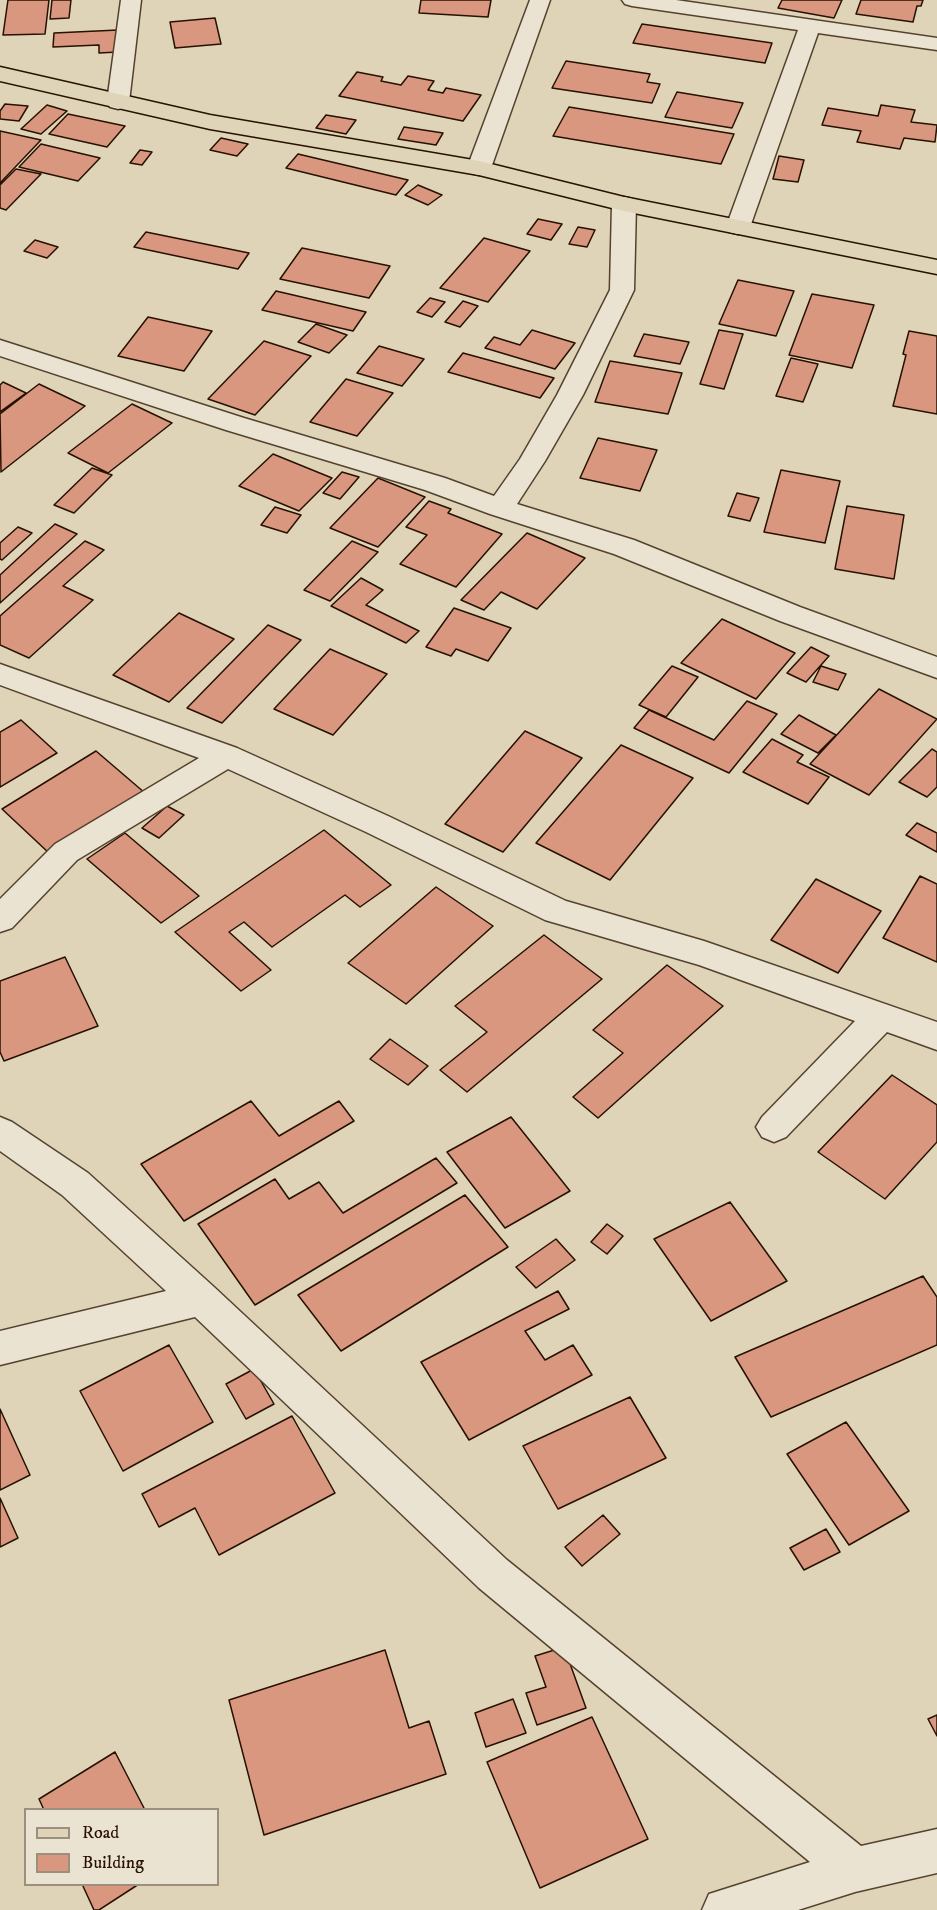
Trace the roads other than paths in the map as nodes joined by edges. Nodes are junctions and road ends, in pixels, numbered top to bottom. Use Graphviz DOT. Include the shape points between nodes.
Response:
graph roads {
  1 [pos="131,0"];
  2 [pos="540,0"];
  3 [pos="632,0"];
  4 [pos="810,26"];
  5 [pos="937,44"];
  6 [pos="0,74"];
  7 [pos="118,102"];
  8 [pos="479,168"];
  9 [pos="624,204"];
  10 [pos="738,226"];
  11 [pos="937,267"];
  12 [pos="0,348"];
  13 [pos="500,508"];
  14 [pos="937,668"];
  15 [pos="0,674"];
  16 [pos="226,756"];
  17 [pos="0,919"];
  18 [pos="880,1017"];
  19 [pos="937,1036"];
  20 [pos="774,1127"];
  21 [pos="0,1132"];
  22 [pos="201,1299"];
  23 [pos="0,1348"];
  24 [pos="937,1851"];
  25 [pos="855,1870"];
  26 [pos="725,1910"];
  1 -- 7 [label="street"];
  2 -- 8 [label="street"];
  3 -- 4 [label="street"];
  4 -- 5 [label="street"];
  4 -- 10 [label="street"];
  6 -- 7 [label="main road"];
  7 -- 8 [label="main road" via="210,122"];
  8 -- 9 [label="main road"];
  9 -- 10 [label="main road"];
  9 -- 13 [label="street" via="622,290 570,395"];
  10 -- 11 [label="main road"];
  12 -- 13 [label="street" via="435,484"];
  13 -- 14 [label="street" via="624,547"];
  15 -- 16 [label="street"];
  16 -- 17 [label="street" via="66,852"];
  16 -- 18 [label="street" via="556,910 704,954"];
  18 -- 19 [label="street"];
  18 -- 20 [label="street"];
  21 -- 22 [label="street" via="75,1184"];
  22 -- 23 [label="street"];
  22 -- 25 [label="street" via="493,1574"];
  24 -- 25 [label="street"];
  25 -- 26 [label="street"];
}
